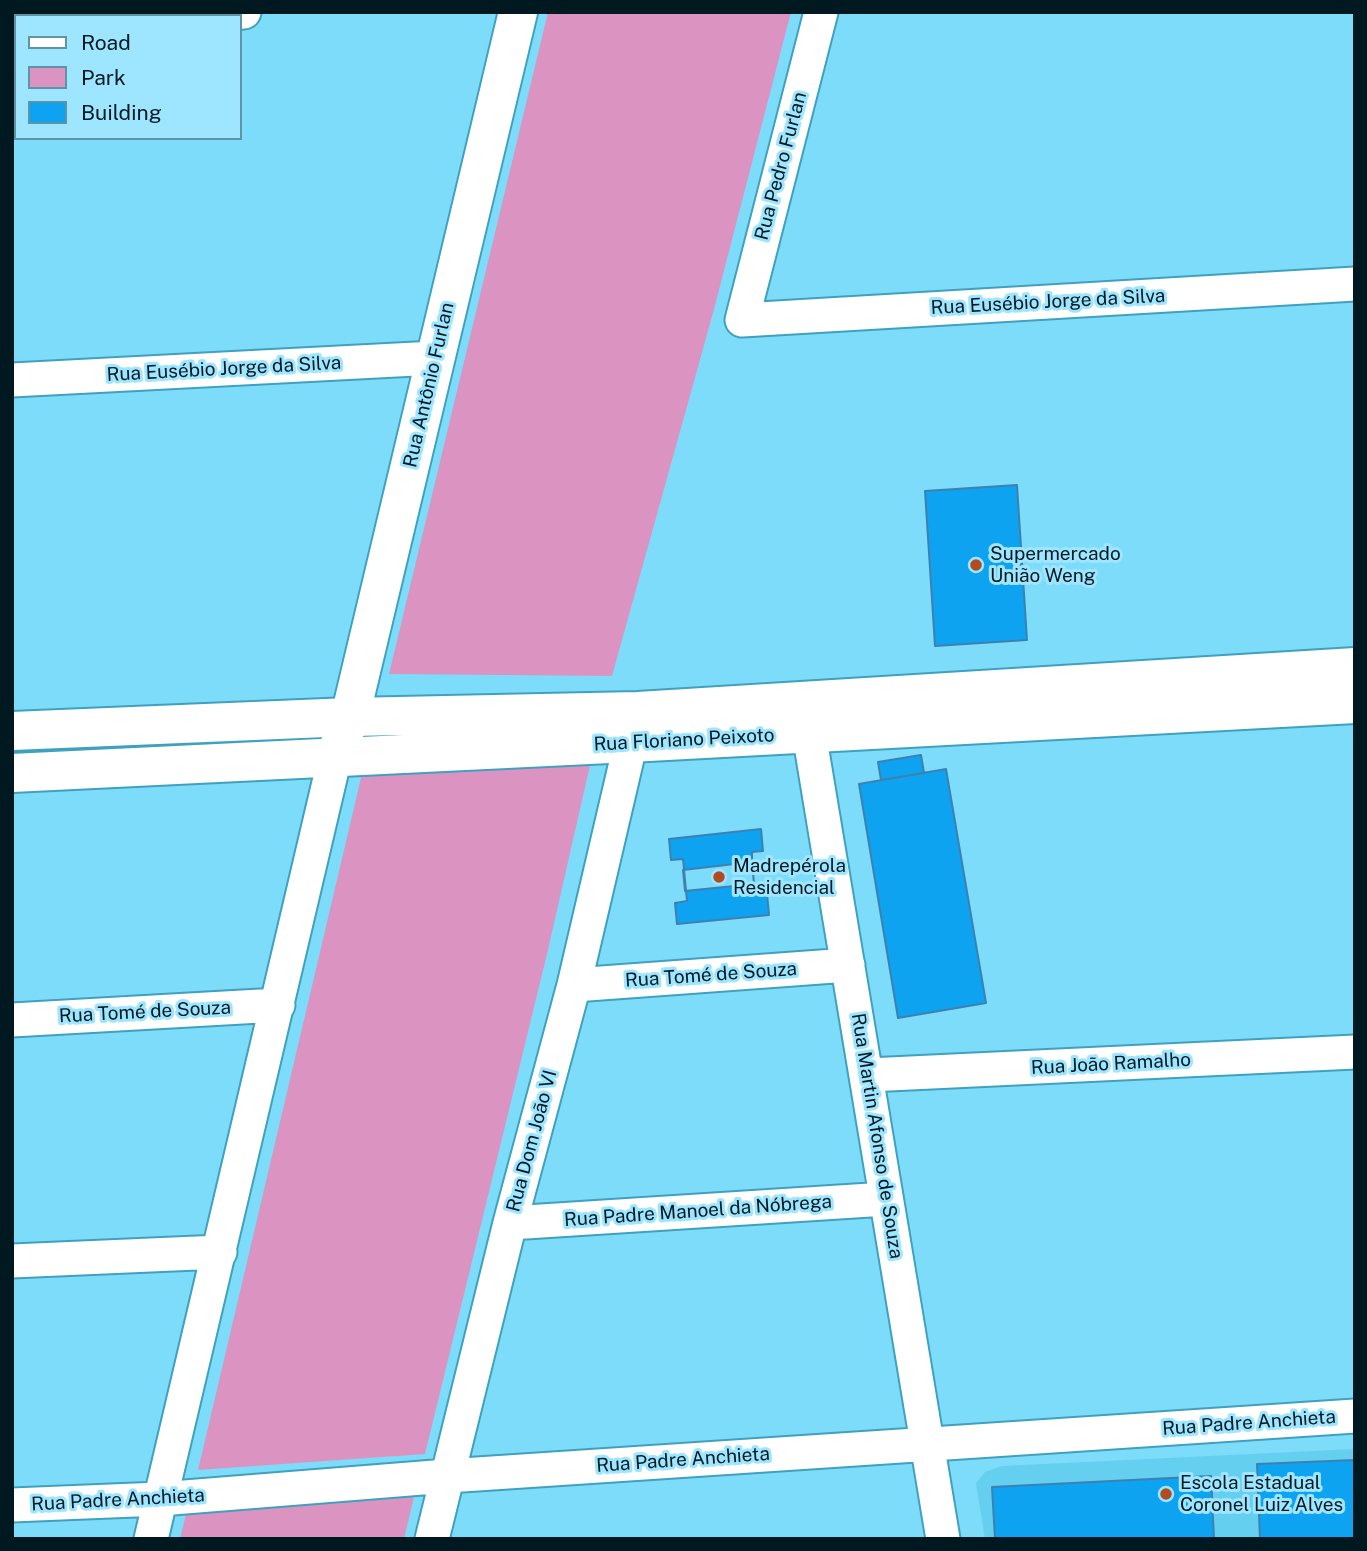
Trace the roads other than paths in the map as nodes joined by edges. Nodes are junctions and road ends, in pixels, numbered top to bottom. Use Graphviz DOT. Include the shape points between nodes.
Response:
graph roads {
  1 [pos="244,12"];
  2 [pos="518,12"];
  3 [pos="821,12"];
  4 [pos="212,14"];
  5 [pos="1355,284"];
  6 [pos="742,320"];
  7 [pos="435,358"];
  8 [pos="12,380"];
  9 [pos="1355,667"];
  10 [pos="1355,704"];
  11 [pos="350,717"];
  12 [pos="808,717"];
  13 [pos="634,727"];
  14 [pos="12,731"];
  15 [pos="335,757"];
  16 [pos="12,774"];
  17 [pos="848,965"];
  18 [pos="574,985"];
  19 [pos="278,1005"];
  20 [pos="12,1020"];
  21 [pos="1355,1052"];
  22 [pos="868,1075"];
  23 [pos="886,1199"];
  24 [pos="510,1223"];
  25 [pos="220,1252"];
  26 [pos="12,1261"];
  27 [pos="1355,1416"];
  28 [pos="929,1444"];
  29 [pos="447,1476"];
  30 [pos="160,1499"];
  31 [pos="12,1506"];
  32 [pos="151,1539"];
  33 [pos="432,1539"];
  34 [pos="943,1539"];
  1 -- 4 [label="street"];
  2 -- 7 [label="main road, Rua Antônio Furlan"];
  3 -- 6 [label="street, Rua Pedro Furlan"];
  5 -- 6 [label="street, Rua Eusébio Jorge da Silva"];
  7 -- 8 [label="street, Rua Eusébio Jorge da Silva"];
  7 -- 11 [label="main road, Rua Antônio Furlan"];
  9 -- 12 [label="main road, Rua Floriano Peixoto"];
  10 -- 12 [label="main road, Rua Floriano Peixoto"];
  11 -- 13 [label="main road, Rua Floriano Peixoto"];
  11 -- 14 [label="main road, Rua Floriano Peixoto"];
  11 -- 15 [label="main road, Rua Antônio Furlan"];
  12 -- 13 [label="main road, Rua Floriano Peixoto"];
  12 -- 17 [label="street, Rua Martin Afonso de Souza"];
  13 -- 15 [label="main road, Rua Floriano Peixoto"];
  13 -- 18 [label="street, Rua Dom João VI"];
  15 -- 16 [label="main road, Rua Floriano Peixoto"];
  15 -- 19 [label="street"];
  17 -- 18 [label="street, Rua Tomé de Souza"];
  17 -- 22 [label="street, Rua Martin Afonso de Souza"];
  18 -- 24 [label="street, Rua Dom João VI"];
  19 -- 20 [label="street, Rua Tomé de Souza"];
  19 -- 25 [label="street"];
  21 -- 22 [label="street, Rua João Ramalho"];
  22 -- 23 [label="street, Rua Martin Afonso de Souza"];
  23 -- 24 [label="street, Rua Padre Manoel da Nóbrega"];
  23 -- 28 [label="street, Rua Martin Afonso de Souza"];
  24 -- 29 [label="street, Rua Dom João VI"];
  25 -- 26 [label="street"];
  25 -- 30 [label="street"];
  27 -- 28 [label="street, Rua Padre Anchieta"];
  28 -- 29 [label="street, Rua Padre Anchieta"];
  28 -- 34 [label="street, Rua Martin Afonso de Souza"];
  29 -- 30 [label="street, Rua Padre Anchieta"];
  29 -- 33 [label="street, Rua Dom João VI"];
  30 -- 31 [label="street, Rua Padre Anchieta"];
  30 -- 32 [label="street"];
}
